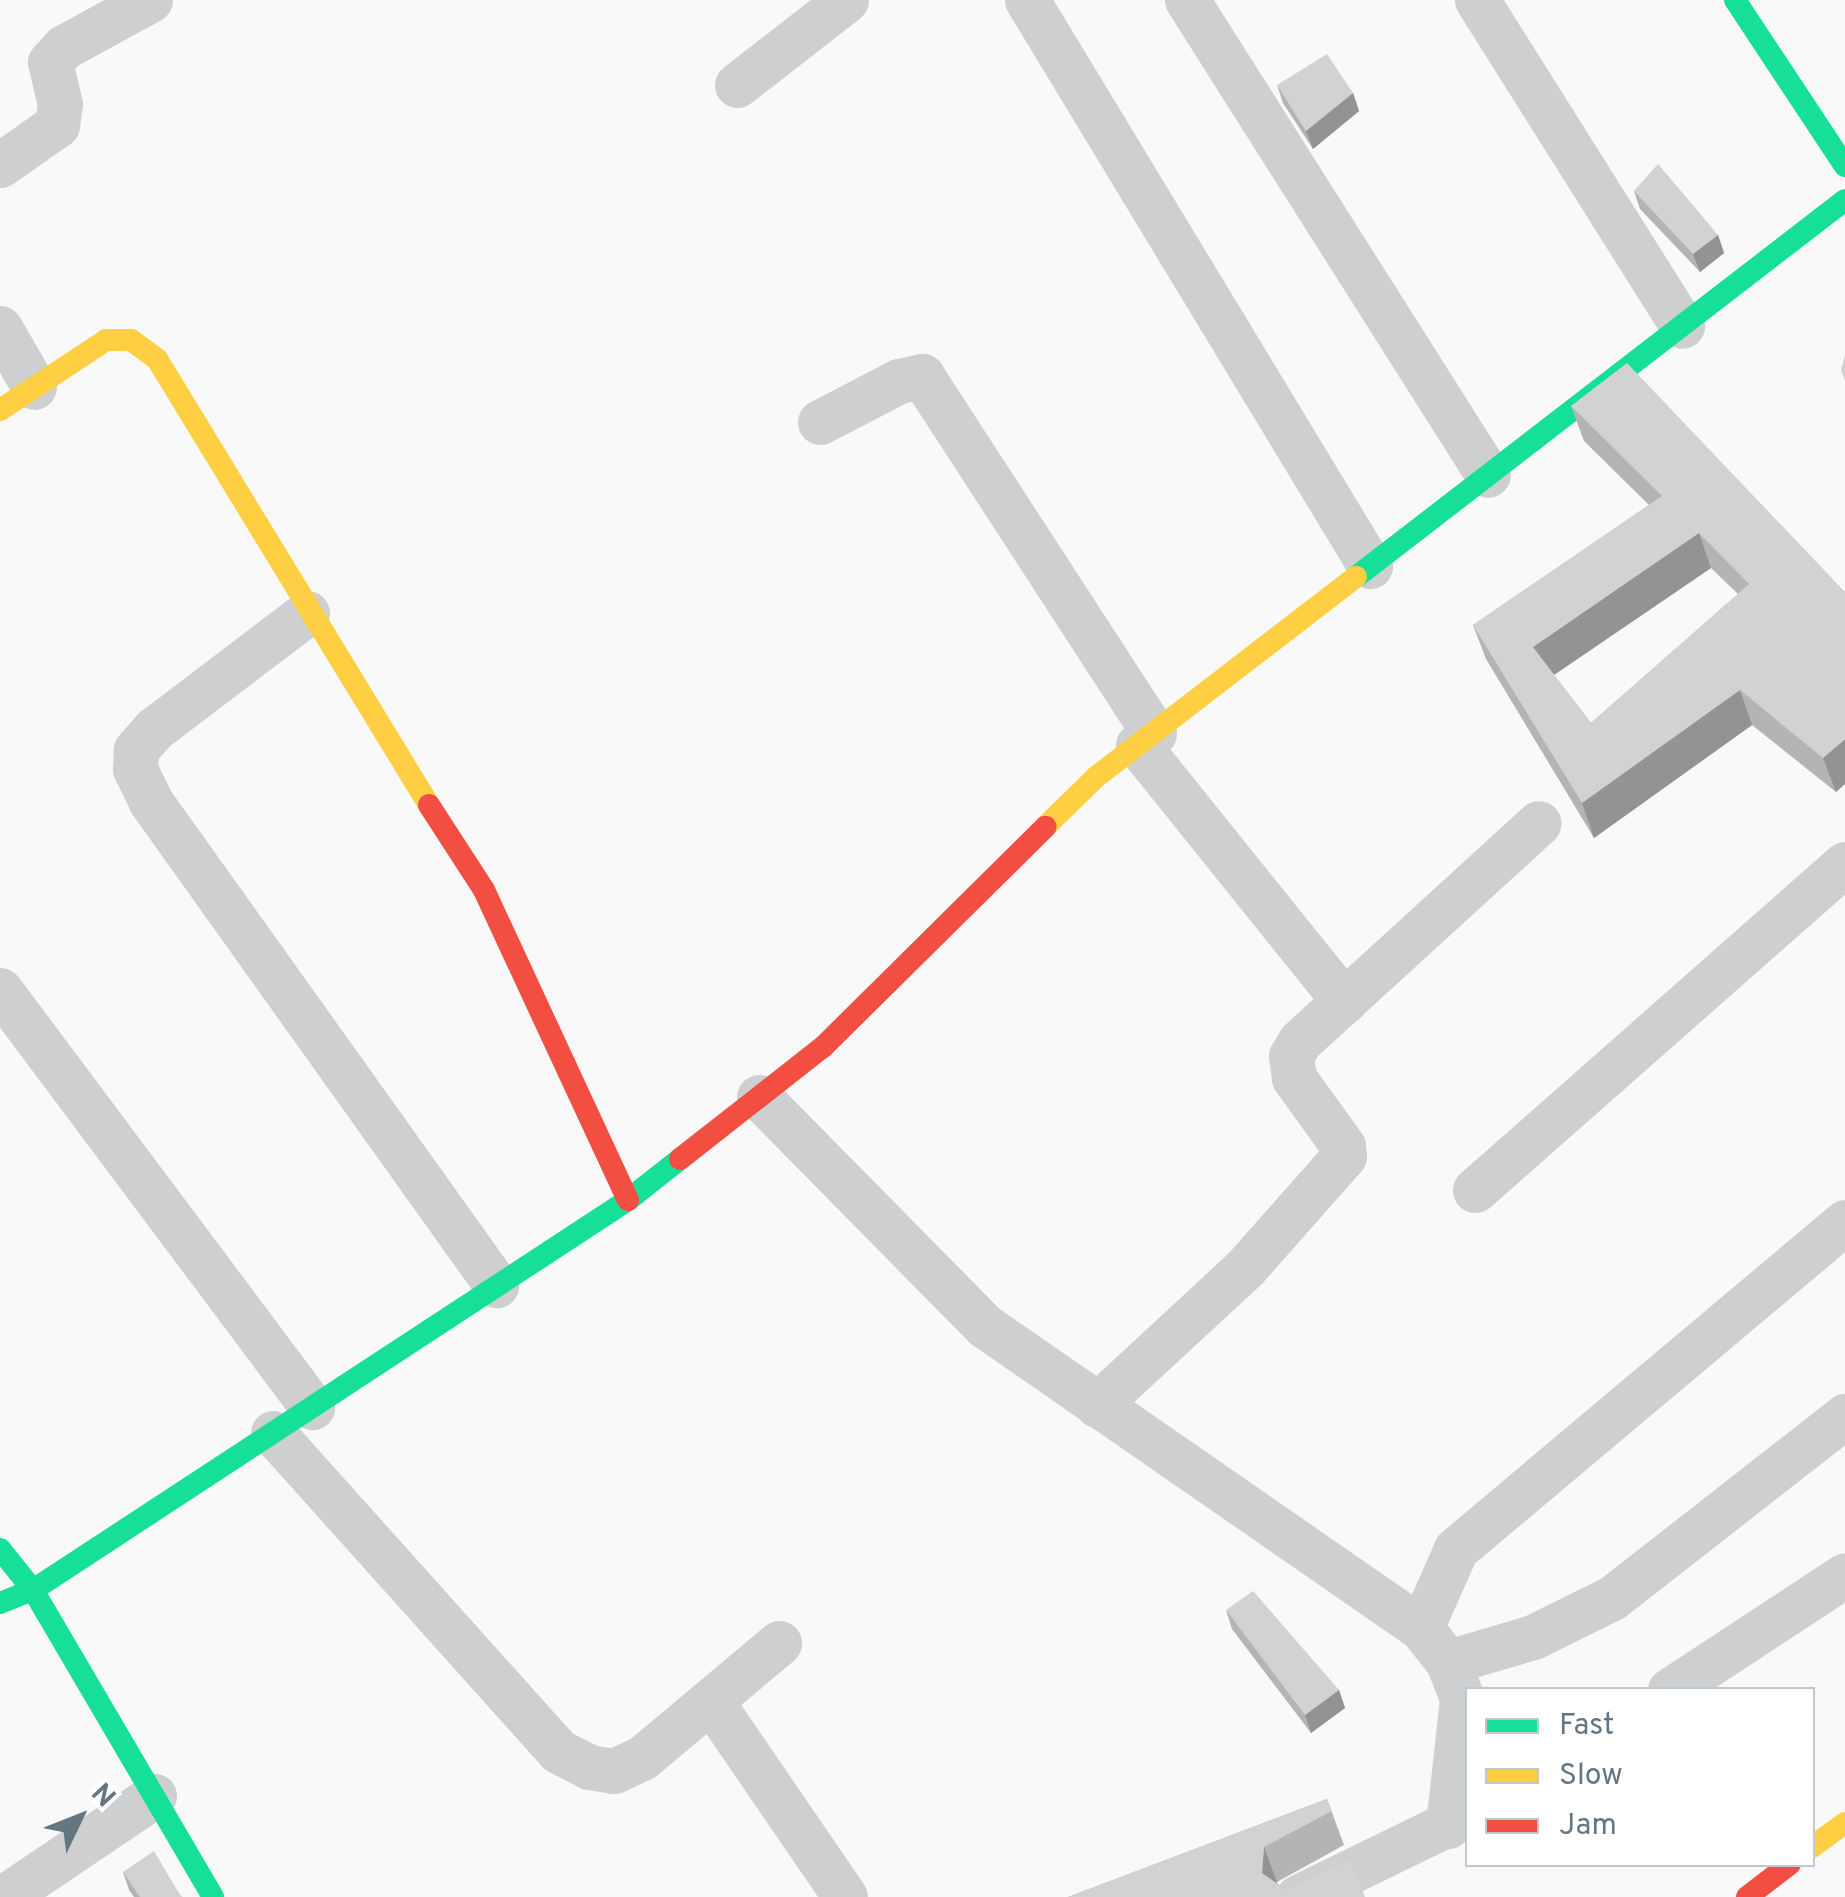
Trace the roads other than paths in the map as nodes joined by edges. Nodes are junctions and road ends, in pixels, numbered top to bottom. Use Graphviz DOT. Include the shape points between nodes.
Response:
graph roads {
  1 [pos="150,0"];
  2 [pos="846,0"];
  3 [pos="1027,0"];
  4 [pos="1187,0"];
  5 [pos="1477,0"];
  6 [pos="1736,0"];
  7 [pos="737,85"];
  8 [pos="0,165"];
  9 [pos="1845,166"];
  10 [pos="1845,200"];
  11 [pos="1682,326"];
  12 [pos="0,328"];
  13 [pos="17,399"];
  14 [pos="820,422"];
  15 [pos="1488,476"];
  16 [pos="1370,566"];
  17 [pos="307,613"];
  18 [pos="1146,739"];
  19 [pos="1539,824"];
  20 [pos="1845,864"];
  21 [pos="0,990"];
  22 [pos="1344,1001"];
  23 [pos="759,1096"];
  24 [pos="1475,1190"];
  25 [pos="628,1200"];
  26 [pos="1845,1222"];
  27 [pos="496,1286"];
  28 [pos="1097,1405"];
  29 [pos="312,1407"];
  30 [pos="1845,1416"];
  31 [pos="272,1433"];
  32 [pos="0,1549"];
  33 [pos="1845,1575"];
  34 [pos="33,1590"];
  35 [pos="0,1603"];
  36 [pos="779,1643"];
  37 [pos="1435,1645"];
  38 [pos="1675,1687"];
  39 [pos="712,1701"];
  40 [pos="154,1796"];
  41 [pos="1458,1820"];
  42 [pos="1845,1823"];
  43 [pos="1815,1845"];
  44 [pos="1786,1867"];
  45 [pos="1342,1888"];
  46 [pos="4,1897"];
  47 [pos="213,1897"];
  48 [pos="845,1897"];
  49 [pos="1298,1897"];
  50 [pos="1747,1897"];
  1 -- 8 [label="street" via="64,47 50,62 60,104 57,124"];
  2 -- 7 [label="street"];
  3 -- 16 [label="street"];
  4 -- 15 [label="street"];
  5 -- 11 [label="street"];
  6 -- 9 [label="main road"];
  10 -- 11 [label="main road"];
  11 -- 15 [label="main road"];
  12 -- 13 [label="street"];
  13 -- 17 [label="main road" via="106,340 132,340 157,359"];
  14 -- 18 [label="street" via="922,376"];
  15 -- 16 [label="main road"];
  16 -- 18 [label="main road"];
  17 -- 25 [label="main road" via="484,890"];
  17 -- 27 [label="street" via="154,729 136,750 135,769 151,802"];
  18 -- 22 [label="street"];
  18 -- 23 [label="main road" via="1096,777 823,1047"];
  19 -- 22 [label="street"];
  20 -- 24 [label="street"];
  21 -- 29 [label="street"];
  22 -- 28 [label="street" via="1291,1056 1294,1078 1344,1146 1338,1166 1245,1268"];
  23 -- 25 [label="main road"];
  23 -- 28 [label="street" via="985,1326"];
  25 -- 27 [label="main road"];
  26 -- 37 [label="street" via="1456,1549"];
  27 -- 29 [label="main road"];
  28 -- 37 [label="street"];
  29 -- 31 [label="main road"];
  30 -- 37 [label="street" via="1612,1598 1534,1637"];
  31 -- 34 [label="main road"];
  31 -- 39 [label="street" via="558,1751 614,1770 642,1758"];
  32 -- 34 [label="main road"];
  33 -- 38 [label="street"];
  34 -- 35 [label="main road"];
  34 -- 40 [label="main road"];
  36 -- 39 [label="street"];
  37 -- 41 [label="street" via="1462,1700"];
  39 -- 48 [label="street"];
  40 -- 46 [label="street"];
  40 -- 47 [label="main road"];
  41 -- 45 [label="street"];
  42 -- 43 [label="main road"];
  44 -- 50 [label="main road"];
  45 -- 49 [label="street"];
}
